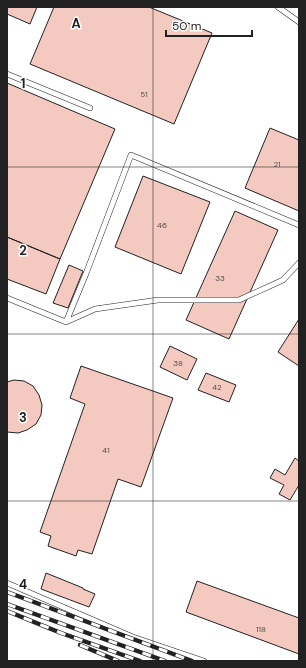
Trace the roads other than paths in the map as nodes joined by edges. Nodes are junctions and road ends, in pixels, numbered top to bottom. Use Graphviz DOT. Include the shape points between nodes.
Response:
graph roads {
  1 [pos="278,7"];
  2 [pos="299,22"];
  3 [pos="7,74"];
  4 [pos="90,108"];
  5 [pos="299,225"];
  6 [pos="299,264"];
  7 [pos="7,298"];
  8 [pos="66,322"];
  9 [pos="7,583"];
  10 [pos="204,661"];
  1 -- 2 [label="lane"];
  3 -- 4 [label="lane"];
  5 -- 8 [label="lane" via="131,156"];
  6 -- 8 [label="lane" via="283,280 239,300 158,300 95,309"];
  7 -- 8 [label="lane"];
  9 -- 10 [label="lane" via="133,637"];
}
